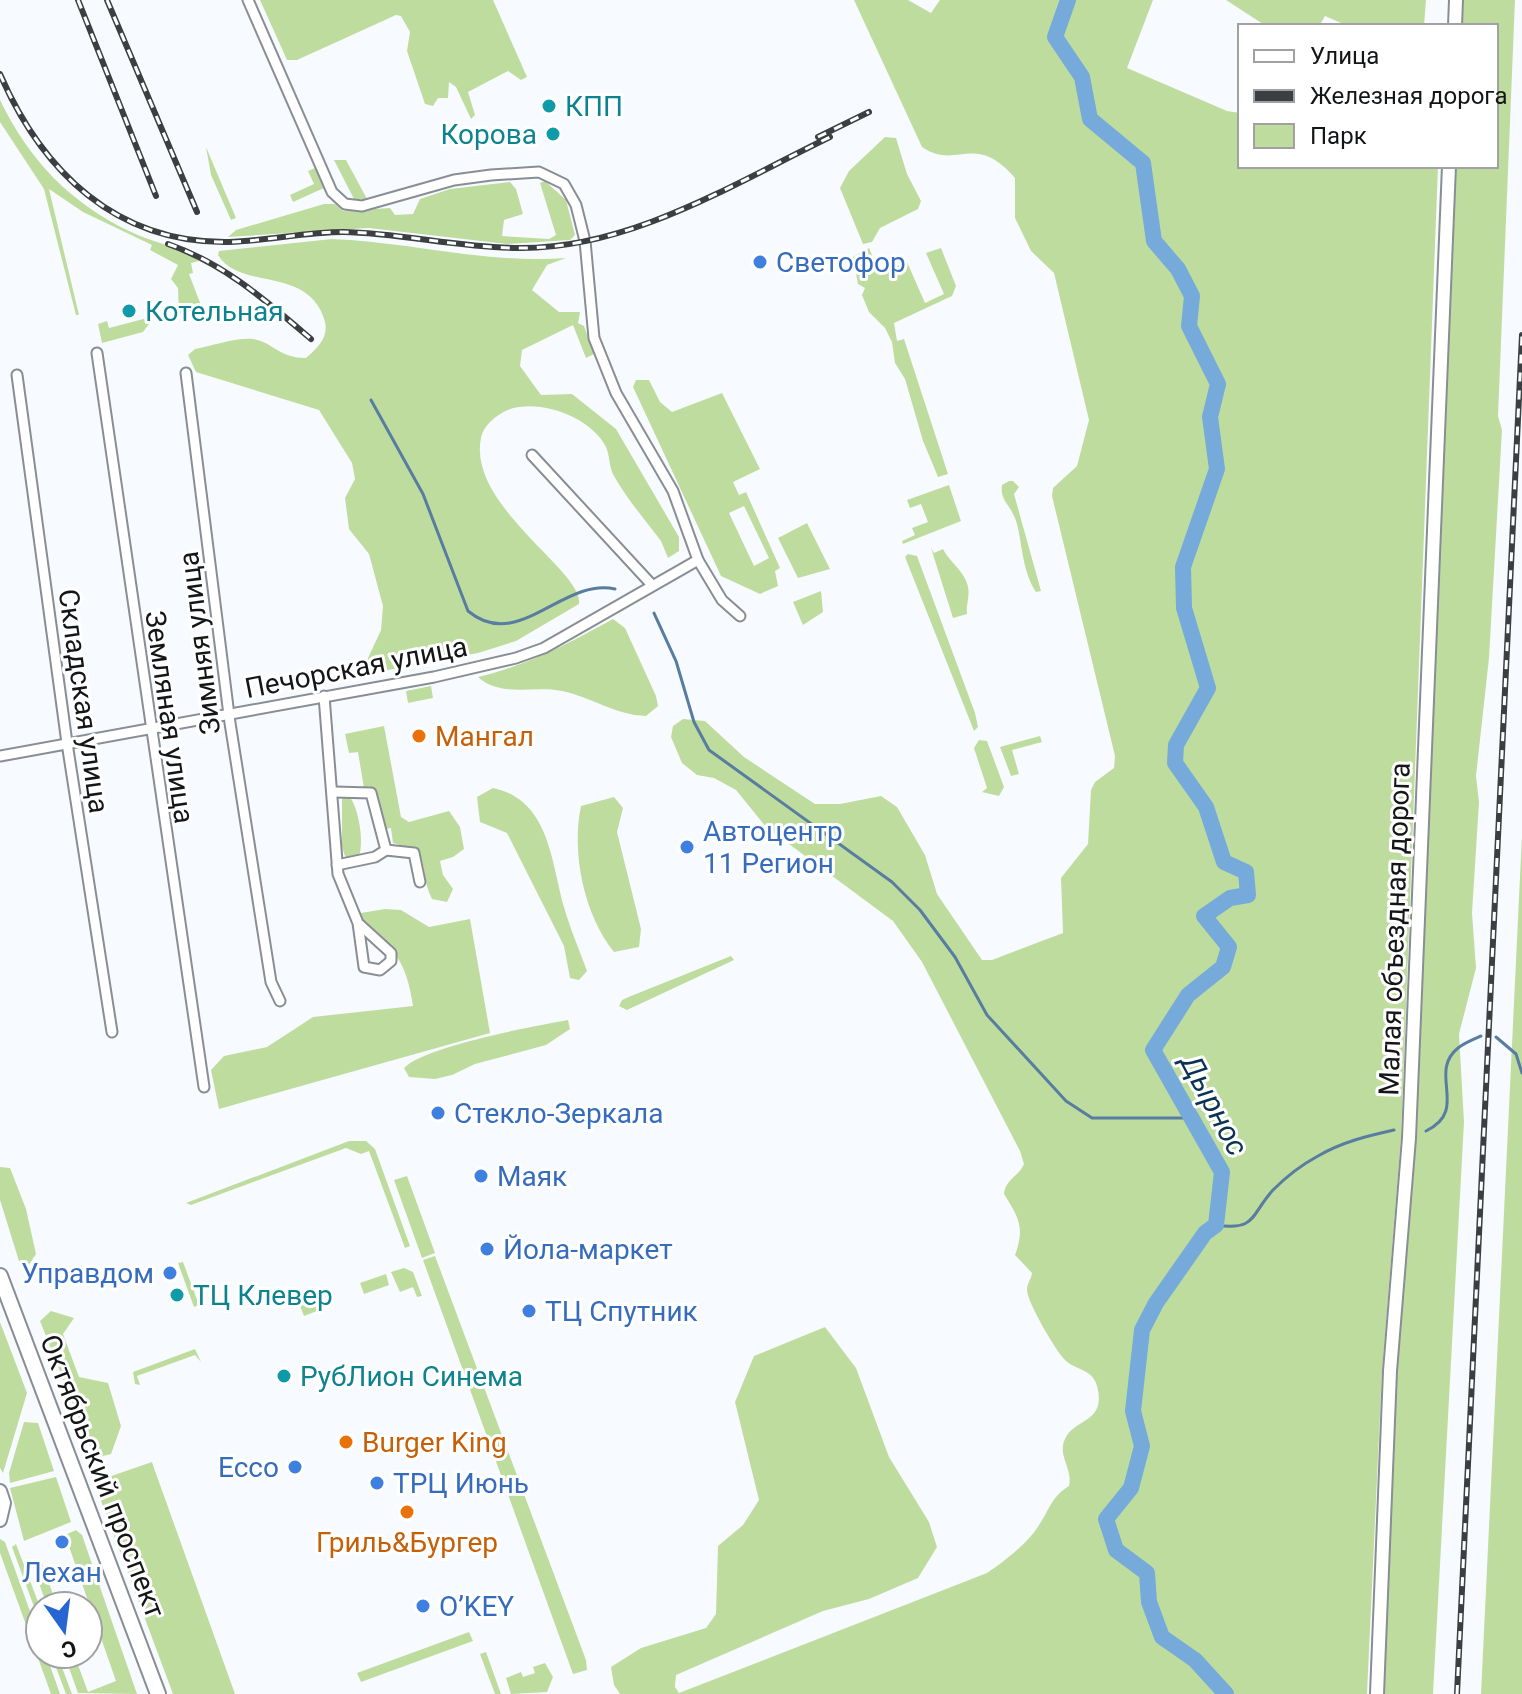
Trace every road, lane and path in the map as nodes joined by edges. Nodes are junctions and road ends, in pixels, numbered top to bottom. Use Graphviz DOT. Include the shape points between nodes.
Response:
graph roads {
  1 [pos="248,0"];
  2 [pos="1456,0"];
  3 [pos="1455,24"];
  4 [pos="1449,168"];
  5 [pos="97,353"];
  6 [pos="186,373"];
  7 [pos="17,375"];
  8 [pos="532,455"];
  9 [pos="698,558"];
  10 [pos="652,585"];
  11 [pos="740,616"];
  12 [pos="324,696"];
  13 [pos="231,713"];
  14 [pos="149,728"];
  15 [pos="67,743"];
  16 [pos="0,756"];
  17 [pos="334,792"];
  18 [pos="386,850"];
  19 [pos="337,865"];
  20 [pos="420,882"];
  21 [pos="358,923"];
  22 [pos="280,1001"];
  23 [pos="112,1032"];
  24 [pos="204,1087"];
  25 [pos="0,1276"];
  26 [pos="4,1297"];
  27 [pos="0,1491"];
  28 [pos="0,1520"];
  29 [pos="158,1694"];
  30 [pos="1377,1694"];
  1 -- 9 [label="street" via="332,192 345,204 362,206 454,180 515,173 545,173 569,190 585,241 594,338 616,393 673,491"];
  2 -- 3 [label="street"];
  4 -- 30 [label="street, Малая объездная дорога" via="1410,1122 1390,1371"];
  5 -- 14 [label="street, Земляная улица"];
  6 -- 13 [label="street, Зимняя улица"];
  7 -- 15 [label="street, Складская улица"];
  8 -- 10 [label="street"];
  9 -- 10 [label="street, Печорская улица"];
  9 -- 11 [label="street" via="722,600"];
  10 -- 12 [label="street, Печорская улица" via="533,653"];
  12 -- 13 [label="street, Печорская улица"];
  12 -- 17 [label="street"];
  13 -- 14 [label="street, Печорская улица"];
  13 -- 22 [label="street, Зимняя улица" via="260,922 271,982"];
  14 -- 15 [label="street, Печорская улица"];
  14 -- 24 [label="street, Земляная улица"];
  15 -- 16 [label="street, Печорская улица"];
  15 -- 23 [label="street, Складская улица"];
  17 -- 18 [label="street" via="371,793"];
  17 -- 19 [label="street"];
  18 -- 19 [label="street"];
  18 -- 20 [label="street" via="414,853"];
  19 -- 21 [label="street"];
  21 -- 21 [label="street" via="391,953 391,961 380,970 364,967"];
  25 -- 26 [label="main road, Октябрьский проспект"];
  26 -- 29 [label="main road, Октябрьский проспект"];
  27 -- 28 [label="street"];
}
